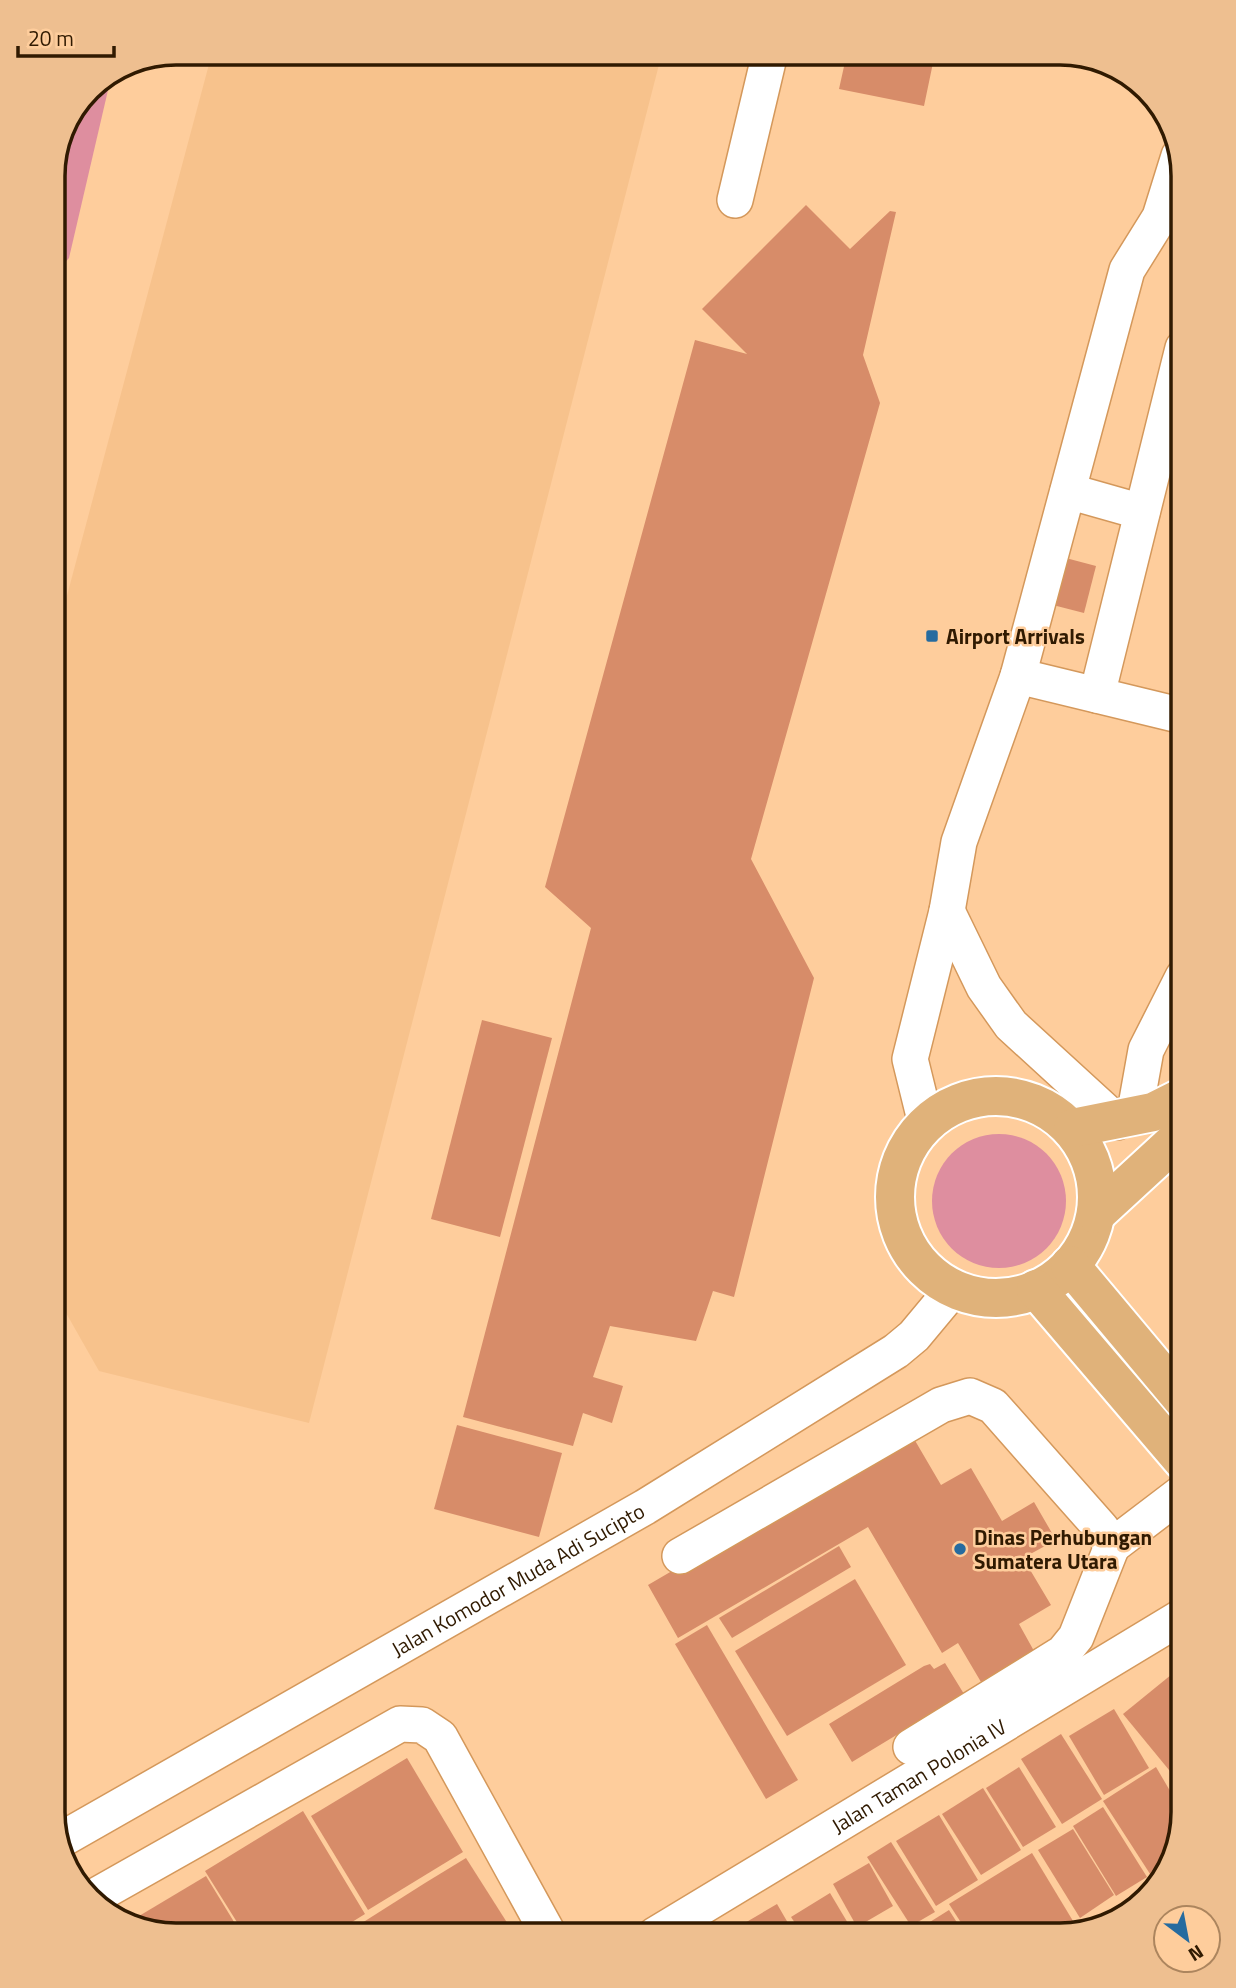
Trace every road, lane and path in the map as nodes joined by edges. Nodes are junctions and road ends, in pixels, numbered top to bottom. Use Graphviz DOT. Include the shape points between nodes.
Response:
graph roads {
  1 [pos="767,65"];
  2 [pos="735,200"];
  3 [pos="1171,221"];
  4 [pos="1171,396"];
  5 [pos="1068,491"];
  6 [pos="1142,512"];
  7 [pos="1018,676"];
  8 [pos="1097,695"];
  9 [pos="1171,713"];
  10 [pos="947,911"];
  11 [pos="1171,1003"];
  12 [pos="1171,1102"];
  13 [pos="1125,1119"];
  14 [pos="925,1120"];
  15 [pos="1073,1128"];
  16 [pos="1171,1146"];
  17 [pos="1096,1214"];
  18 [pos="1070,1265"];
  19 [pos="954,1288"];
  20 [pos="1035,1289"];
  21 [pos="1171,1385"];
  22 [pos="1171,1446"];
  23 [pos="1171,1502"];
  24 [pos="1112,1546"];
  25 [pos="680,1556"];
  26 [pos="1171,1624"];
  27 [pos="911,1747"];
  28 [pos="68,1836"];
  29 [pos="100,1894"];
  30 [pos="542,1923"];
  31 [pos="675,1923"];
  1 -- 2 [label="street"];
  3 -- 5 [label="street" via="1127,270"];
  4 -- 6 [label="street"];
  5 -- 6 [label="street"];
  5 -- 7 [label="street"];
  6 -- 8 [label="street"];
  7 -- 8 [label="street"];
  7 -- 10 [label="street" via="959,842"];
  8 -- 9 [label="street"];
  10 -- 13 [label="street" via="984,987 1011,1025"];
  10 -- 14 [label="street" via="911,1059"];
  11 -- 13 [label="street" via="1146,1050"];
  12 -- 13 [label="main road"];
  13 -- 15 [label="main road"];
  14 -- 15 [label="main road" via="960,1102 987,1096 1029,1102"];
  14 -- 19 [label="main road" via="898,1174 898,1219 918,1260"];
  15 -- 17 [label="main road" via="1095,1175"];
  16 -- 17 [label="main road"];
  17 -- 18 [label="main road" via="1082,1250"];
  18 -- 20 [label="main road"];
  18 -- 21 [label="main road"];
  19 -- 20 [label="main road" via="994,1297"];
  19 -- 28 [label="street, Jalan Komodor Muda Adi Sucipto" via="896,1351 657,1500"];
  20 -- 22 [label="main road"];
  23 -- 24 [label="street"];
  24 -- 25 [label="street" via="993,1406 970,1396 941,1405"];
  24 -- 27 [label="street" via="1076,1637 1063,1653"];
  26 -- 31 [label="street, Jalan Taman Polonia IV"];
  29 -- 30 [label="street" via="400,1724 422,1725 440,1737"];
}
